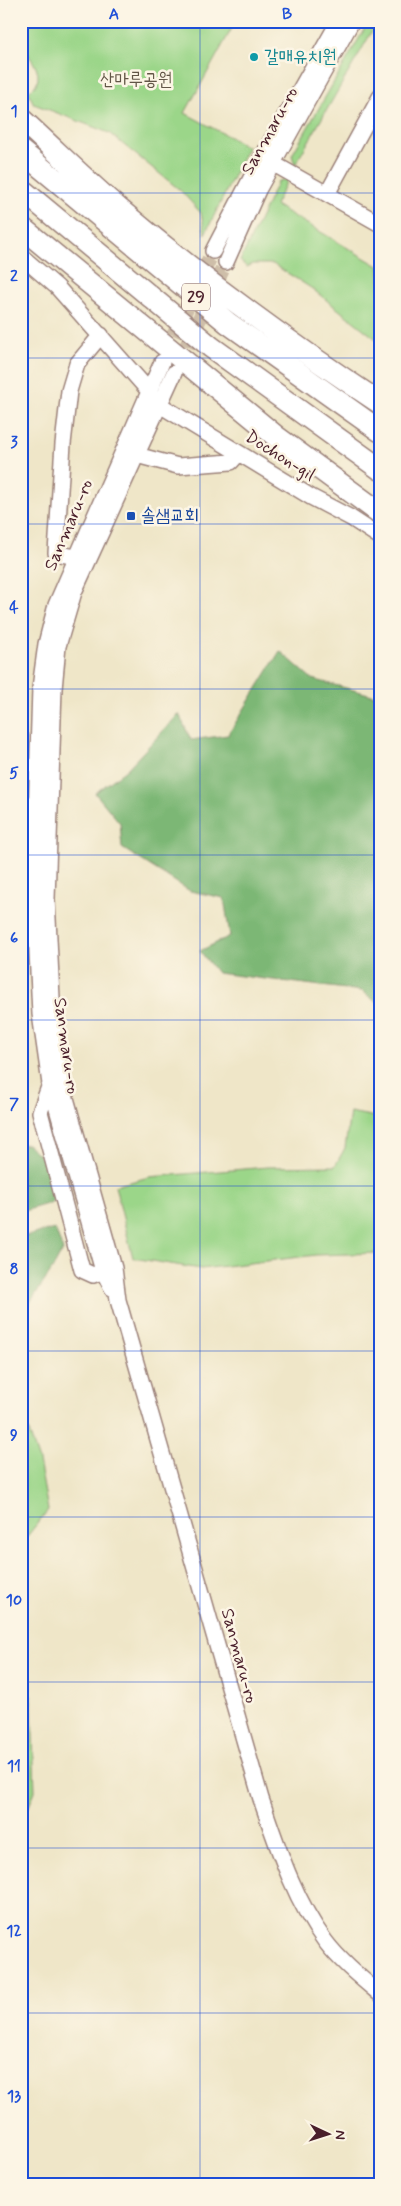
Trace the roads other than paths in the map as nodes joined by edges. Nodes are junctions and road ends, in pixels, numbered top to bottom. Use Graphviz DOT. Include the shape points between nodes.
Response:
graph roads {
  1 [pos="339,21"];
  2 [pos="352,21"];
  3 [pos="380,97"];
  4 [pos="21,119"];
  5 [pos="21,151"];
  6 [pos="274,164"];
  7 [pos="21,189"];
  8 [pos="327,194"];
  9 [pos="380,224"];
  10 [pos="21,227"];
  11 [pos="213,251"];
  12 [pos="21,256"];
  13 [pos="226,262"];
  14 [pos="100,334"];
  15 [pos="162,362"];
  16 [pos="174,373"];
  17 [pos="148,390"];
  18 [pos="380,403"];
  19 [pos="160,405"];
  20 [pos="380,431"];
  21 [pos="240,453"];
  22 [pos="128,454"];
  23 [pos="380,469"];
  24 [pos="380,513"];
  25 [pos="380,537"];
  26 [pos="82,558"];
  27 [pos="108,1269"];
  28 [pos="380,1994"];
  1 -- 11 [label="street, Sanmaru-ro"];
  2 -- 6 [label="street, Sanmaru-ro"];
  3 -- 8 [label="street"];
  4 -- 18 [label="highway" via="118,208 239,306"];
  5 -- 20 [label="highway, 29" via="228,324"];
  6 -- 8 [label="street"];
  6 -- 13 [label="street, Sanmaru-ro" via="258,190"];
  7 -- 23 [label="highway, 29" via="211,346"];
  8 -- 9 [label="street"];
  10 -- 24 [label="highway" via="278,438"];
  12 -- 14 [label="street" via="57,287"];
  14 -- 17 [label="street"];
  14 -- 26 [label="street" via="77,364 69,391 63,444 56,553"];
  15 -- 17 [label="street, Sanmaru-ro"];
  16 -- 19 [label="street, Sanmaru-ro"];
  17 -- 22 [label="street, Sanmaru-ro"];
  19 -- 21 [label="street, Dochon-gil"];
  19 -- 22 [label="street, Sanmaru-ro"];
  21 -- 22 [label="street" via="231,462 178,466"];
  21 -- 25 [label="street, Dochon-gil"];
  22 -- 26 [label="street, Sanmaru-ro"];
  26 -- 27 [label="street, Sanmaru-ro" via="58,646 47,898 54,1037 62,1084"];
  26 -- 27 [label="street, Sanmaru-ro" via="56,605 46,644 40,688 34,887 40,1014 50,1084"];
  27 -- 28 [label="street, Sanmaru-ro" via="238,1721 282,1858 303,1906 326,1942"];
}
